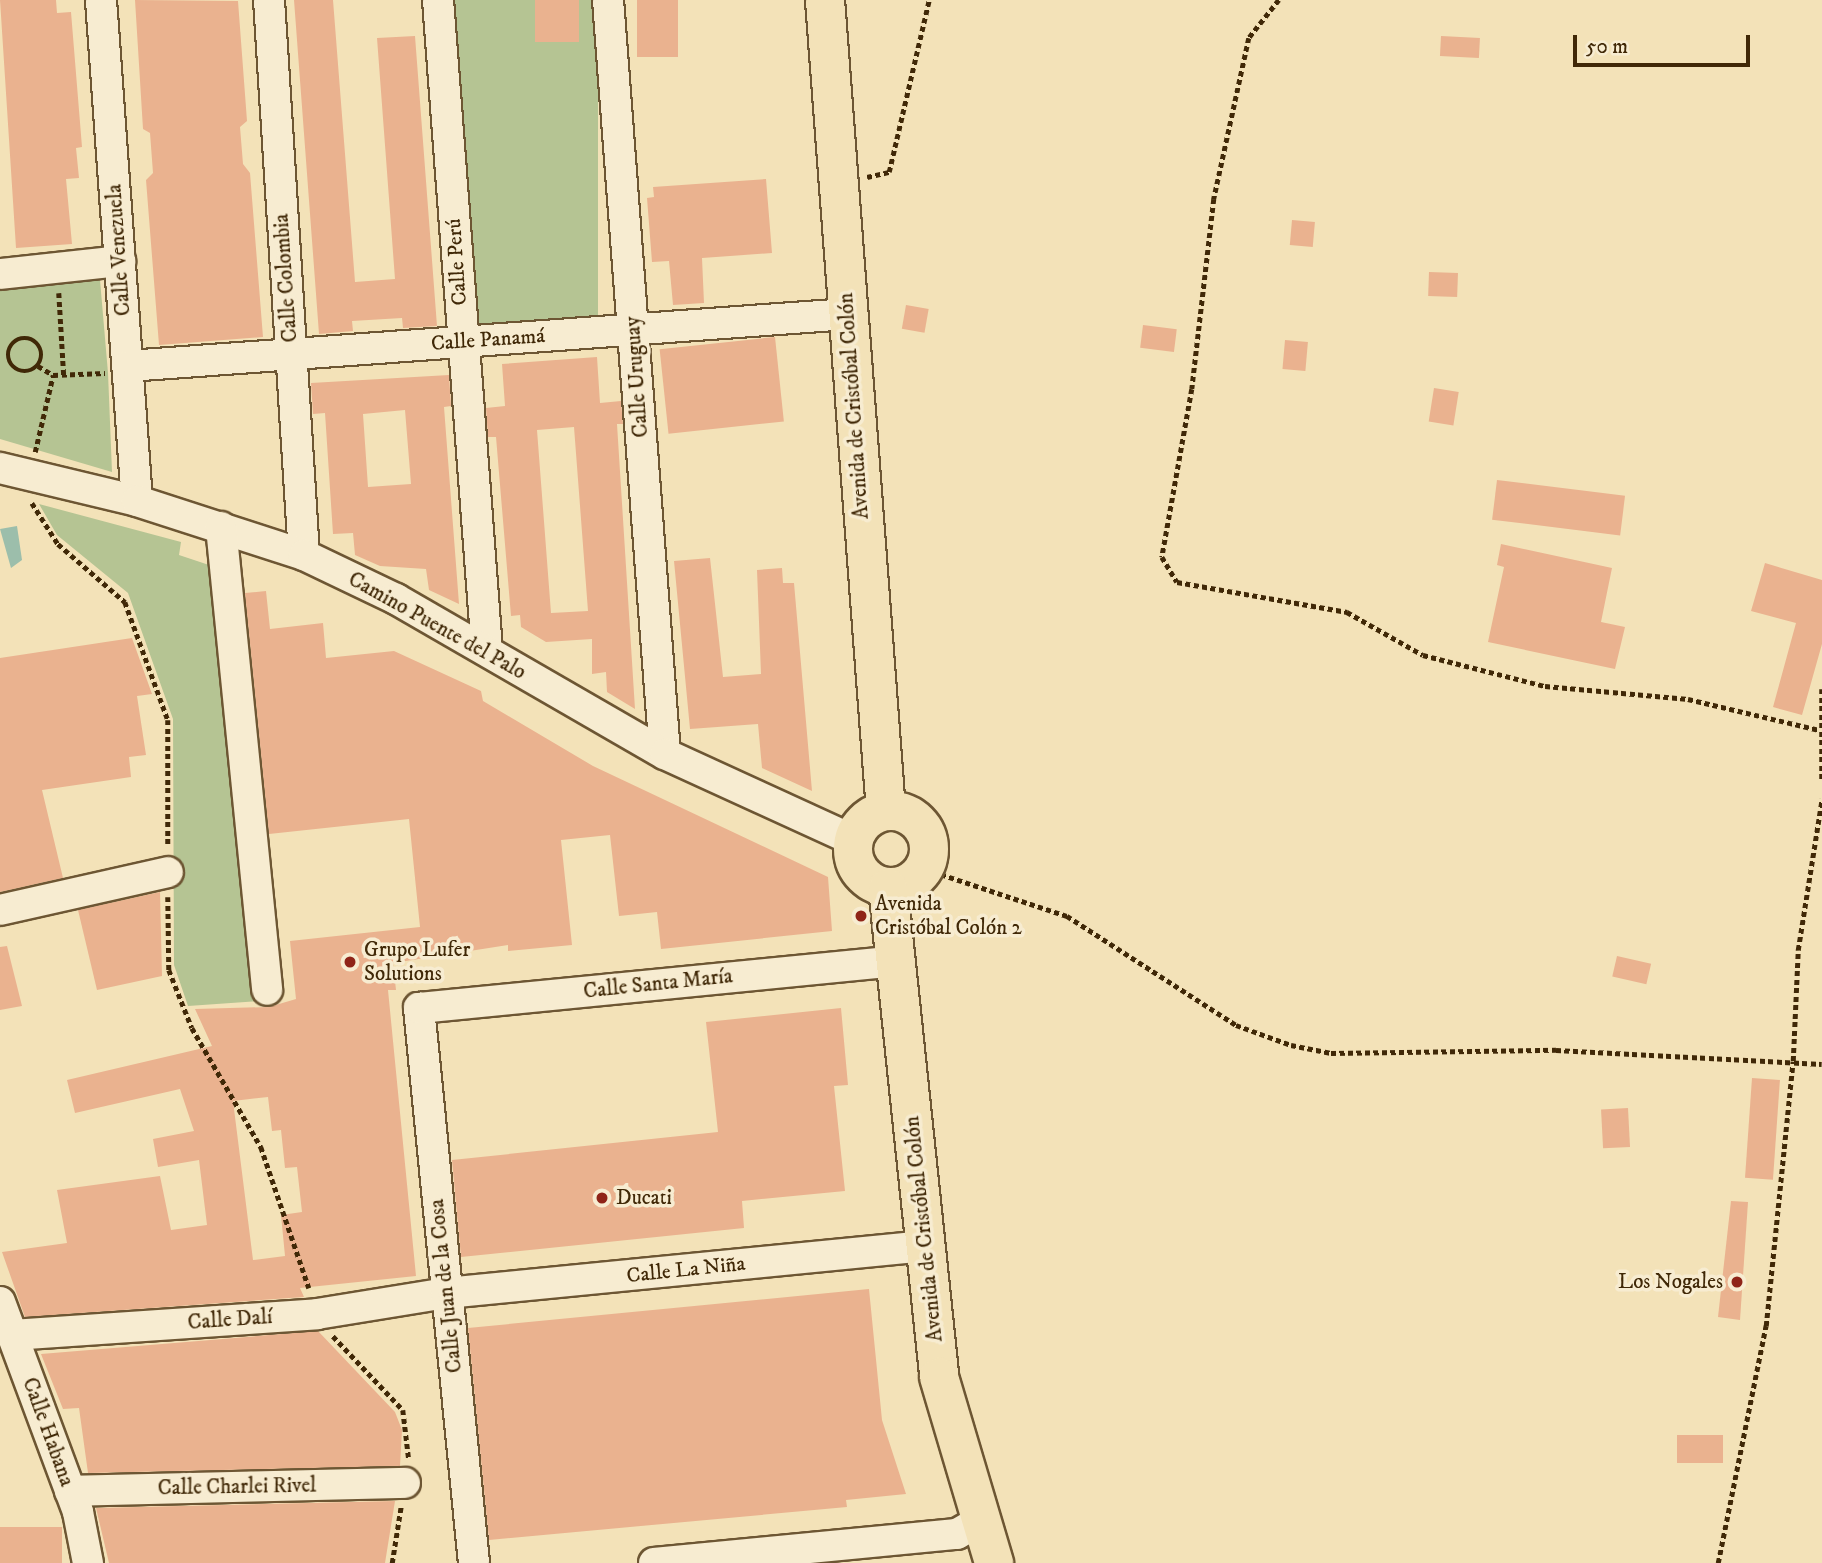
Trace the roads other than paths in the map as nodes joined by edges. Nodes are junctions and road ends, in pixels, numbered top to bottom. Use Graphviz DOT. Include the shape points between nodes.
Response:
graph roads {
  1 [pos="101,0"];
  2 [pos="269,0"];
  3 [pos="438,0"];
  4 [pos="608,0"];
  5 [pos="825,0"];
  6 [pos="120,261"];
  7 [pos="0,274"];
  8 [pos="848,314"];
  9 [pos="633,330"];
  10 [pos="463,342"];
  11 [pos="291,355"];
  12 [pos="118,370"];
  13 [pos="0,468"];
  14 [pos="137,501"];
  15 [pos="221,527"];
  16 [pos="304,555"];
  17 [pos="486,650"];
  18 [pos="665,754"];
  19 [pos="886,811"];
  20 [pos="853,840"];
  21 [pos="168,872"];
  22 [pos="888,888"];
  23 [pos="0,910"];
  24 [pos="897,961"];
  25 [pos="267,990"];
  26 [pos="419,1008"];
  27 [pos="926,1246"];
  28 [pos="446,1293"];
  29 [pos="0,1302"];
  30 [pos="11,1352"];
  31 [pos="405,1483"];
  32 [pos="69,1491"];
  33 [pos="978,1521"];
  34 [pos="88,1563"];
  35 [pos="474,1563"];
  36 [pos="654,1563"];
  37 [pos="994,1563"];
  1 -- 6 [label="street, Calle Venezuela"];
  2 -- 11 [label="street, Calle Colombia"];
  3 -- 10 [label="street, Calle Perú"];
  4 -- 9 [label="street, Calle Uruguay"];
  5 -- 8 [label="main road, Avenida de Cristóbal Colón"];
  6 -- 7 [label="street"];
  6 -- 12 [label="street, Calle Venezuela"];
  8 -- 9 [label="street, Calle Panamá"];
  8 -- 19 [label="main road, Avenida de Cristóbal Colón"];
  9 -- 10 [label="street, Calle Panamá"];
  9 -- 18 [label="street, Calle Uruguay"];
  10 -- 11 [label="street, Calle Panamá"];
  10 -- 17 [label="street, Calle Perú"];
  11 -- 12 [label="street, Calle Panamá"];
  11 -- 16 [label="street, Calle Colombia"];
  12 -- 14 [label="street, Calle Venezuela"];
  13 -- 14 [label="street, Camino Puente del Palo" via="35,465"];
  14 -- 15 [label="street, Camino Puente del Palo"];
  15 -- 16 [label="street, Camino Puente del Palo"];
  15 -- 25 [label="street"];
  16 -- 17 [label="street, Camino Puente del Palo"];
  17 -- 18 [label="street, Camino Puente del Palo"];
  18 -- 20 [label="street, Camino Puente del Palo"];
  19 -- 20 [label="main road" via="864,821"];
  19 -- 22 [label="main road" via="920,824 929,842 925,869 911,883"];
  20 -- 22 [label="main road" via="854,862 868,881"];
  21 -- 23 [label="street"];
  22 -- 24 [label="main road, Avenida de Cristóbal Colón"];
  24 -- 26 [label="street, Calle Santa María"];
  24 -- 27 [label="main road, Avenida de Cristóbal Colón"];
  26 -- 28 [label="street, Calle Juan de la Cosa"];
  27 -- 28 [label="street, Calle La Niña"];
  27 -- 33 [label="main road, Avenida de Cristóbal Colón" via="945,1413"];
  28 -- 30 [label="street, Calle Dalí"];
  28 -- 35 [label="street, Calle Juan de la Cosa"];
  29 -- 30 [label="street, Calle Habana"];
  30 -- 32 [label="street, Calle Habana"];
  31 -- 32 [label="street, Calle Charlei Rivel"];
  32 -- 34 [label="street, Calle Habana"];
  33 -- 36 [label="street" via="957,1534"];
  33 -- 37 [label="main road, Avenida de Cristóbal Colón"];
}
